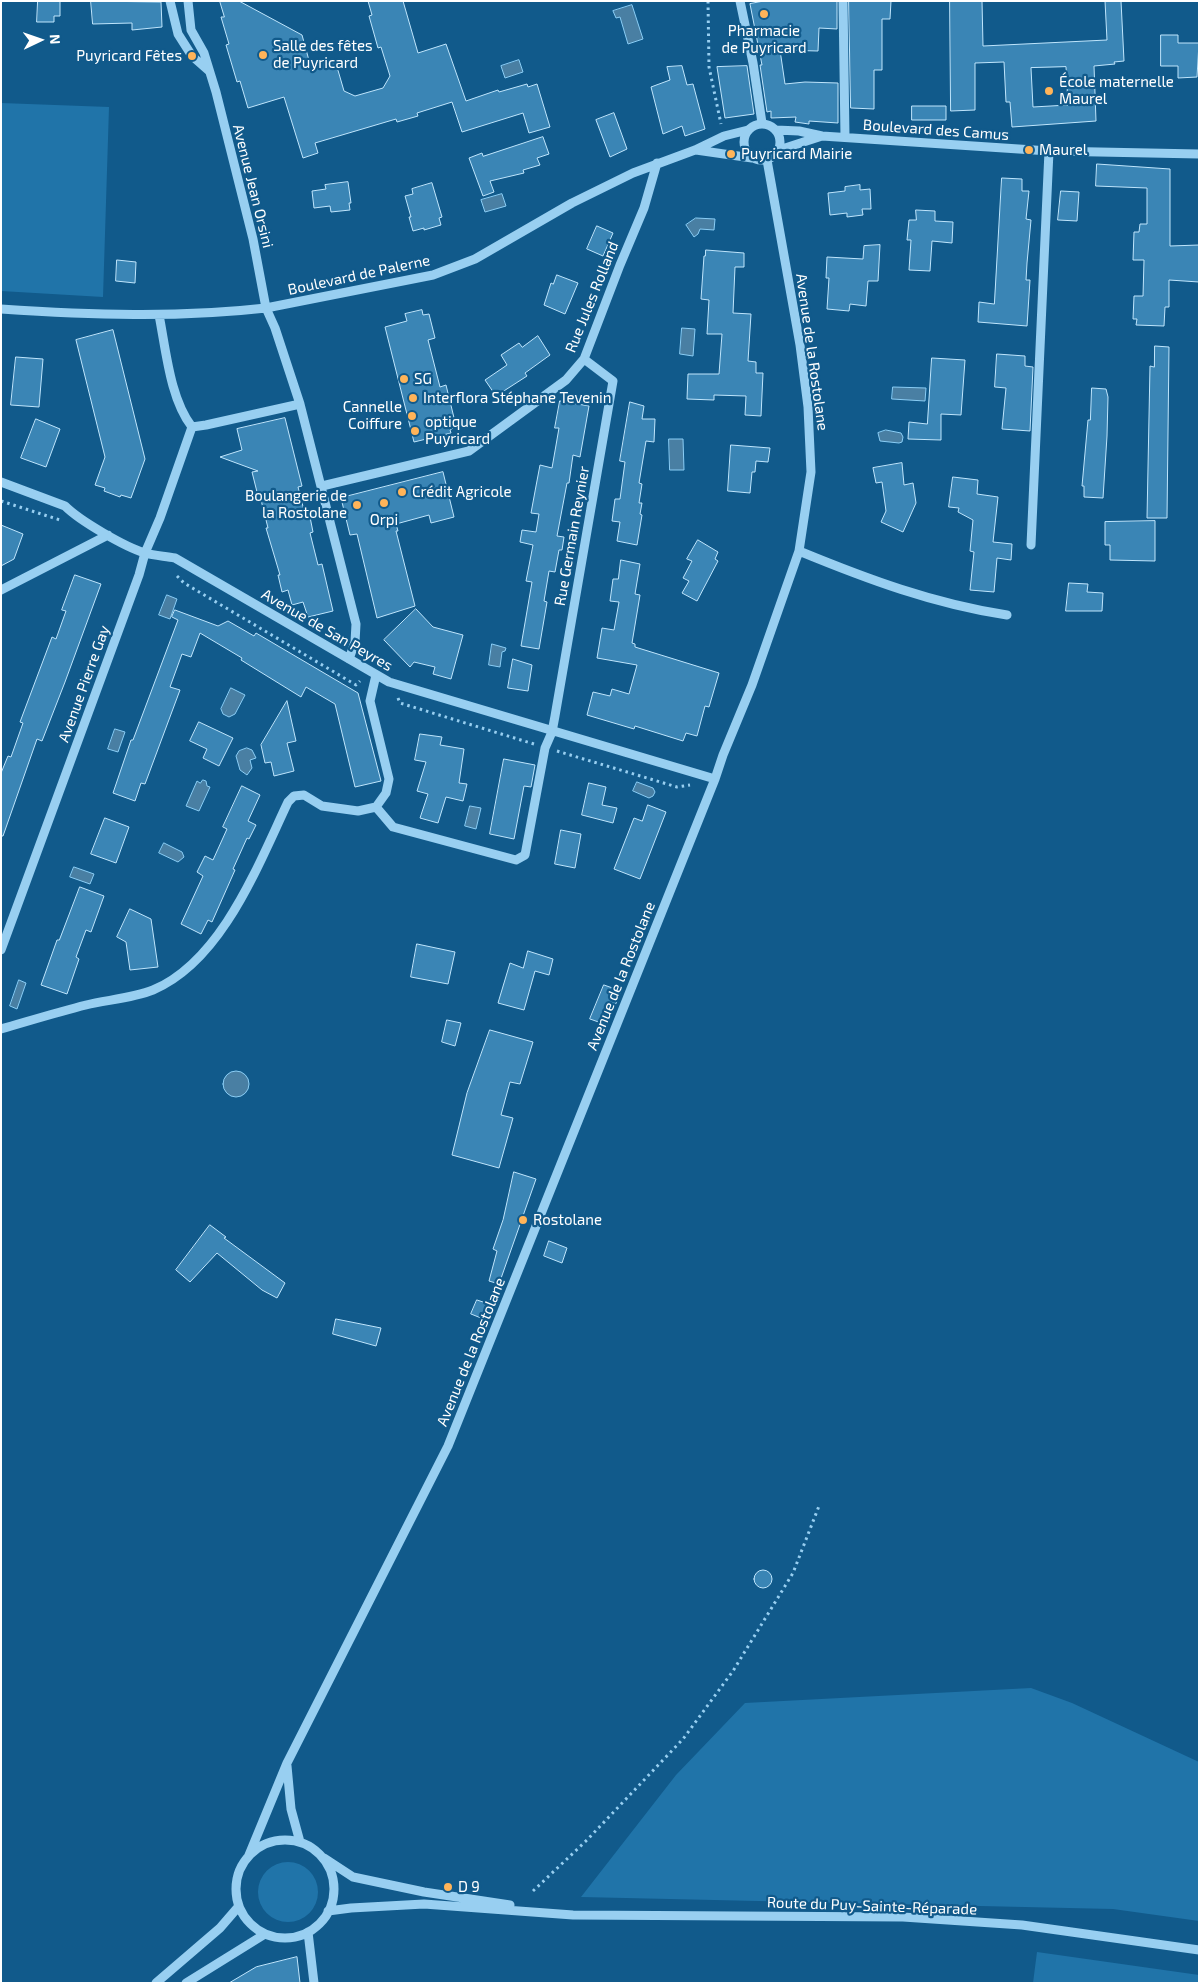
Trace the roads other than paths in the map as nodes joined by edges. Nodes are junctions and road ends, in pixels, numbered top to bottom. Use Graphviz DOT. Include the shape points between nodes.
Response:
graph roads {
  1 [pos="170,1"];
  2 [pos="188,1"];
  3 [pos="740,1"];
  4 [pos="843,1"];
  5 [pos="209,71"];
  6 [pos="762,124"];
  7 [pos="748,130"];
  8 [pos="776,130"];
  9 [pos="822,136"];
  10 [pos="845,137"];
  11 [pos="696,150"];
  12 [pos="779,150"];
  13 [pos="1049,151"];
  14 [pos="1199,154"];
  15 [pos="752,158"];
  16 [pos="766,160"];
  17 [pos="657,163"];
  18 [pos="266,308"];
  19 [pos="1,309"];
  20 [pos="159,315"];
  21 [pos="584,359"];
  22 [pos="300,404"];
  23 [pos="192,427"];
  24 [pos="1,482"];
  25 [pos="322,486"];
  26 [pos="108,535"];
  27 [pos="1031,545"];
  28 [pos="799,551"];
  29 [pos="144,553"];
  30 [pos="1,590"];
  31 [pos="1007,615"];
  32 [pos="349,659"];
  33 [pos="373,673"];
  34 [pos="552,732"];
  35 [pos="715,780"];
  36 [pos="376,807"];
  37 [pos="1,950"];
  38 [pos="1,1029"];
  39 [pos="287,1763"];
  40 [pos="300,1842"];
  41 [pos="249,1855"];
  42 [pos="321,1857"];
  43 [pos="239,1906"];
  44 [pos="328,1911"];
  45 [pos="574,1915"];
  46 [pos="308,1932"];
  47 [pos="265,1934"];
  48 [pos="1199,1950"];
  49 [pos="156,1983"];
  50 [pos="186,1983"];
  51 [pos="314,1983"];
  1 -- 5 [label="street" via="178,34 192,56"];
  2 -- 5 [label="street, Avenue Jean Orsini" via="191,30 204,53"];
  3 -- 6 [label="street"];
  4 -- 10 [label="street"];
  5 -- 18 [label="street, Avenue Jean Orsini" via="253,239"];
  6 -- 7 [label="street"];
  6 -- 8 [label="street"];
  7 -- 11 [label="street, Boulevard de Palerne" via="724,136"];
  7 -- 15 [label="street" via="743,140 745,150"];
  8 -- 9 [label="street, Boulevard des Camus"];
  8 -- 12 [label="street"];
  9 -- 10 [label="street, Boulevard des Camus"];
  9 -- 12 [label="street, Boulevard des Camus"];
  10 -- 13 [label="street, Boulevard des Camus"];
  11 -- 15 [label="street, Boulevard de Palerne"];
  11 -- 17 [label="street, Boulevard de Palerne"];
  12 -- 16 [label="street"];
  13 -- 14 [label="street, Boulevard des Camus"];
  13 -- 27 [label="street"];
  15 -- 16 [label="street"];
  16 -- 28 [label="street, Avenue de la Rostolane" via="800,345 808,407 812,472"];
  17 -- 18 [label="street, Boulevard de Palerne" via="572,202 475,259 433,275"];
  17 -- 21 [label="street, Rue Jules Rolland" via="644,208"];
  18 -- 20 [label="street, Boulevard de Palerne"];
  18 -- 22 [label="street, Avenue Jean Orsini"];
  19 -- 20 [label="street, Boulevard de Palerne"];
  20 -- 23 [label="street" via="173,386 184,417"];
  21 -- 25 [label="street, Rue Jules Rolland" via="566,380 469,451"];
  21 -- 34 [label="street, Rue Germain Reynier" via="613,381"];
  22 -- 23 [label="street"];
  22 -- 25 [label="street, Avenue Jean Orsini"];
  23 -- 29 [label="street, Avenue Pierre Gay"];
  24 -- 26 [label="street, Avenue de San Peyres" via="65,506 72,514"];
  25 -- 32 [label="street, Avenue Jean Orsini" via="356,624 355,642"];
  26 -- 29 [label="street, Avenue de San Peyres"];
  26 -- 30 [label="street"];
  28 -- 31 [label="street" via="914,595"];
  28 -- 35 [label="street, Avenue de la Rostolane"];
  29 -- 32 [label="street, Avenue de San Peyres" via="176,558"];
  29 -- 37 [label="street, Avenue Pierre Gay" via="139,575"];
  32 -- 33 [label="street, Avenue de San Peyres"];
  33 -- 34 [label="street, Avenue de San Peyres" via="394,684"];
  33 -- 36 [label="street" via="370,702 388,778 386,793"];
  34 -- 35 [label="street, Avenue de San Peyres"];
  34 -- 36 [label="street" via="545,748 525,855 516,860 393,827"];
  35 -- 39 [label="street, Avenue de la Rostolane" via="448,1446"];
  36 -- 38 [label="street" via="358,812 322,806 304,795 294,796 288,802 236,909 209,946 174,979 152,991"];
  39 -- 40 [label="street" via="292,1809"];
  39 -- 41 [label="street, Avenue de la Rostolane"];
  40 -- 41 [label="street" via="272,1842"];
  40 -- 42 [label="street"];
  41 -- 43 [label="street" via="237,1880"];
  42 -- 44 [label="street" via="333,1883"];
  42 -- 45 [label="street, Route du Puy-Sainte-Réparade" via="353,1878"];
  43 -- 47 [label="street" via="254,1928"];
  43 -- 49 [label="street" via="220,1928"];
  44 -- 45 [label="street, Route du Puy-Sainte-Réparade" via="424,1904"];
  44 -- 46 [label="street"];
  45 -- 48 [label="street, Route du Puy-Sainte-Réparade" via="903,1917 1022,1925"];
  46 -- 47 [label="street" via="280,1938"];
  46 -- 51 [label="street"];
  47 -- 50 [label="street"];
}
